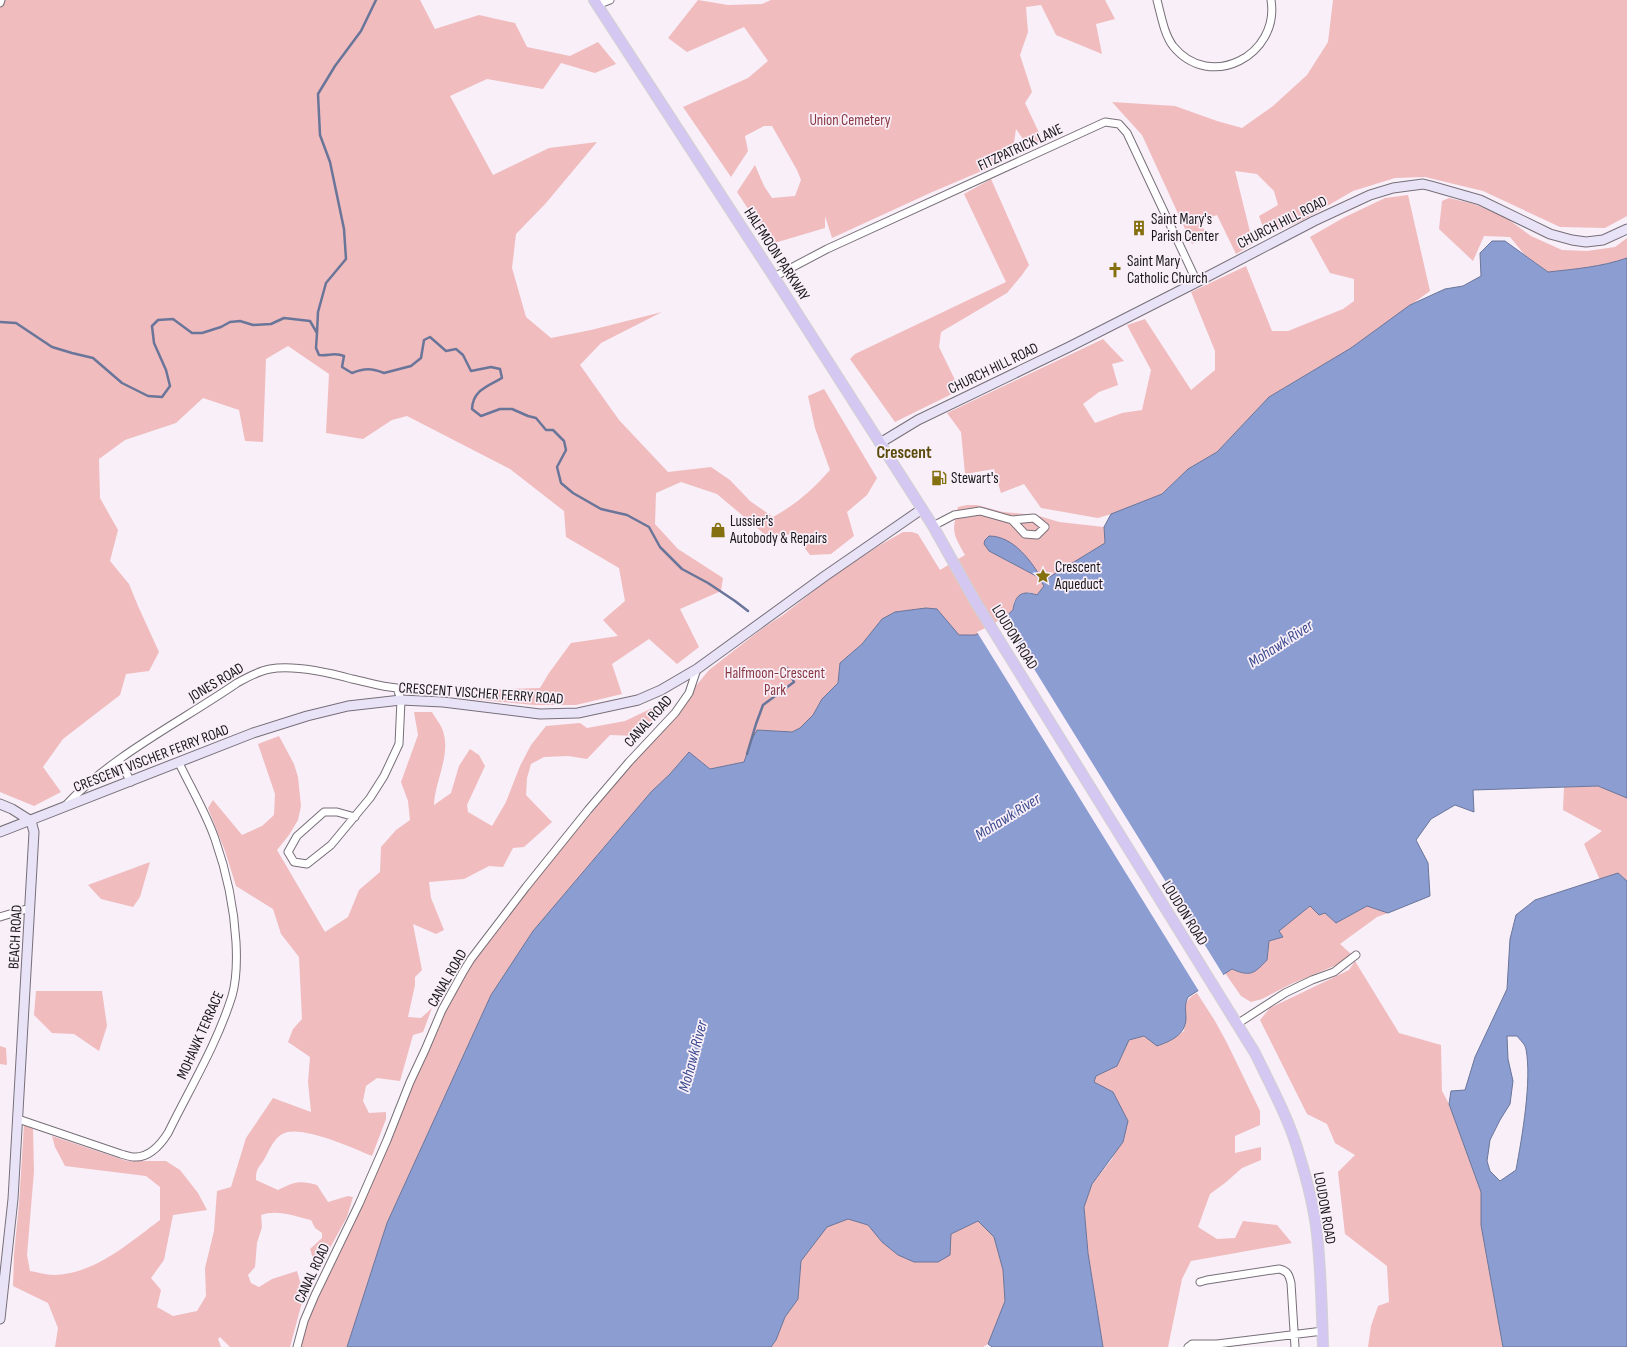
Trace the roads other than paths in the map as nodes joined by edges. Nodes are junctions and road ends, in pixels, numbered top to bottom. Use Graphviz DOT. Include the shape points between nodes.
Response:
graph roads {
  1 [pos="610,0"];
  2 [pos="1157,0"];
  3 [pos="1271,0"];
  4 [pos="595,2"];
  5 [pos="1627,229"];
  6 [pos="774,277"];
  7 [pos="1197,282"];
  8 [pos="880,443"];
  9 [pos="922,509"];
  10 [pos="1012,520"];
  11 [pos="933,526"];
  12 [pos="697,669"];
  13 [pos="401,700"];
  14 [pos="119,760"];
  15 [pos="179,763"];
  16 [pos="131,782"];
  17 [pos="0,804"];
  18 [pos="64,807"];
  19 [pos="355,816"];
  20 [pos="31,821"];
  21 [pos="0,832"];
  22 [pos="30,908"];
  23 [pos="0,917"];
  24 [pos="1356,955"];
  25 [pos="1238,1024"];
  26 [pos="18,1118"];
  27 [pos="1200,1282"];
  28 [pos="0,1319"];
  29 [pos="1322,1331"];
  30 [pos="1295,1335"];
  31 [pos="297,1347"];
  32 [pos="1188,1347"];
  33 [pos="1295,1347"];
  34 [pos="1323,1347"];
  1 -- 4 [label="street"];
  2 -- 3 [label="street" via="1165,29 1174,47 1196,63 1215,67 1236,63 1247,57 1262,42 1272,22"];
  4 -- 6 [label="main road, HALFMOON PARKWAY"];
  5 -- 7 [label="street, CHURCH HILL ROAD" via="1603,240 1572,240 1550,234 1480,200 1423,184 1393,188 1370,195"];
  6 -- 7 [label="street, FITZPATRICK LANE" via="827,249 1105,122 1119,124 1127,133"];
  6 -- 8 [label="main road, HALFMOON PARKWAY"];
  7 -- 8 [label="street, CHURCH HILL ROAD" via="918,420"];
  8 -- 9 [label="main road, HALFMOON PARKWAY"];
  9 -- 11 [label="main road, HALFMOON PARKWAY"];
  9 -- 12 [label="street, CRESCENT VISCHER FERRY ROAD"];
  10 -- 11 [label="street" via="980,511 954,515"];
  11 -- 25 [label="main road, LOUDON ROAD" via="975,601"];
  12 -- 13 [label="street, CRESCENT VISCHER FERRY ROAD" via="638,700 578,713 540,714 443,702"];
  12 -- 31 [label="street, CANAL ROAD" via="689,693 675,713 588,810 526,887 463,972 442,1010 359,1204 315,1295"];
  13 -- 14 [label="street, JONES ROAD" via="397,688 376,686 326,672 271,668 237,683"];
  13 -- 15 [label="street, CRESCENT VISCHER FERRY ROAD" via="348,706 307,716 253,733"];
  13 -- 19 [label="street" via="399,744 384,776"];
  14 -- 16 [label="street"];
  14 -- 18 [label="street, JONES ROAD" via="78,792"];
  15 -- 16 [label="street, CRESCENT VISCHER FERRY ROAD"];
  15 -- 26 [label="street, MOHAWK TERRACE" via="215,838 227,876 235,918 237,968 234,985 216,1037 162,1143 145,1155 135,1158 121,1154"];
  16 -- 18 [label="street, CRESCENT VISCHER FERRY ROAD"];
  17 -- 20 [label="street"];
  18 -- 20 [label="street, CRESCENT VISCHER FERRY ROAD"];
  19 -- 19 [label="street" via="324,812 297,836 288,852 294,862 307,864 331,845"];
  20 -- 21 [label="street, CRESCENT VISCHER FERRY ROAD"];
  20 -- 22 [label="street, BEACH ROAD" via="34,838"];
  22 -- 23 [label="street"];
  22 -- 26 [label="street, BEACH ROAD"];
  24 -- 25 [label="street" via="1334,972 1285,994"];
  25 -- 29 [label="main road, LOUDON ROAD" via="1281,1106 1299,1153 1317,1235"];
  26 -- 28 [label="street, BEACH ROAD" via="13,1199"];
  27 -- 30 [label="street" via="1285,1270 1291,1283"];
  29 -- 30 [label="street"];
  29 -- 34 [label="main road, LOUDON ROAD"];
  30 -- 32 [label="street" via="1217,1344 1192,1344"];
  30 -- 33 [label="street"];
}
